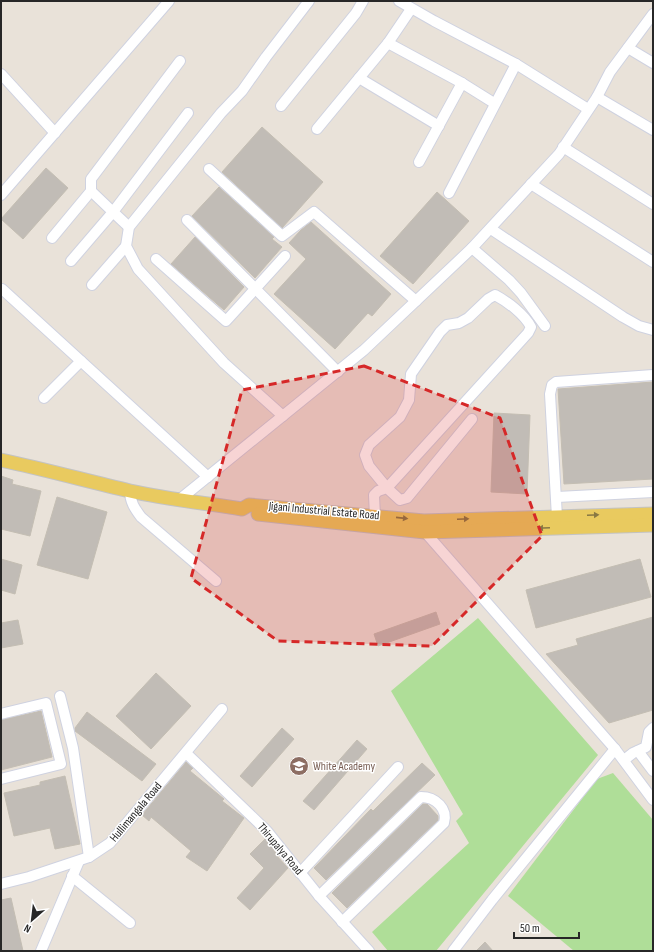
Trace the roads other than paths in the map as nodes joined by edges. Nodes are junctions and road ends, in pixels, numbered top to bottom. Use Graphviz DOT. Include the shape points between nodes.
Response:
graph roads {
  1 [pos="169,1"];
  2 [pos="309,1"];
  3 [pos="363,1"];
  4 [pos="399,1"];
  5 [pos="411,9"];
  6 [pos="653,14"];
  7 [pos="388,43"];
  8 [pos="628,48"];
  9 [pos="180,61"];
  10 [pos="653,63"];
  11 [pos="516,64"];
  12 [pos="1,74"];
  13 [pos="359,78"];
  14 [pos="462,83"];
  15 [pos="597,97"];
  16 [pos="494,103"];
  17 [pos="281,106"];
  18 [pos="588,109"];
  19 [pos="188,113"];
  20 [pos="439,126"];
  21 [pos="317,129"];
  22 [pos="653,130"];
  23 [pos="55,134"];
  24 [pos="563,147"];
  25 [pos="419,162"];
  26 [pos="209,169"];
  27 [pos="531,184"];
  28 [pos="91,191"];
  29 [pos="449,192"];
  30 [pos="1,195"];
  31 [pos="653,204"];
  32 [pos="113,212"];
  33 [pos="187,220"];
  34 [pos="129,227"];
  35 [pos="491,229"];
  36 [pos="52,238"];
  37 [pos="126,246"];
  38 [pos="472,248"];
  39 [pos="285,256"];
  40 [pos="156,259"];
  41 [pos="71,261"];
  42 [pos="653,262"];
  43 [pos="92,285"];
  44 [pos="255,288"];
  45 [pos="2,289"];
  46 [pos="416,301"];
  47 [pos="546,326"];
  48 [pos="653,330"];
  49 [pos="81,361"];
  50 [pos="338,372"];
  51 [pos="653,375"];
  52 [pos="44,398"];
  53 [pos="283,416"];
  54 [pos="472,419"];
  55 [pos="1,460"];
  56 [pos="208,477"];
  57 [pos="387,488"];
  58 [pos="130,491"];
  59 [pos="653,492"];
  60 [pos="557,497"];
  61 [pos="179,500"];
  62 [pos="242,509"];
  63 [pos="653,514"];
  64 [pos="375,516"];
  65 [pos="557,517"];
  66 [pos="653,525"];
  67 [pos="424,526"];
  68 [pos="216,581"];
  69 [pos="60,696"];
  70 [pos="222,708"];
  71 [pos="1,714"];
  72 [pos="653,728"];
  73 [pos="615,749"];
  74 [pos="638,751"];
  75 [pos="186,753"];
  76 [pos="624,760"];
  77 [pos="398,767"];
  78 [pos="653,770"];
  79 [pos="1,779"];
  80 [pos="653,800"];
  81 [pos="89,858"];
  82 [pos="78,861"];
  83 [pos="300,873"];
  84 [pos="72,876"];
  85 [pos="1,884"];
  86 [pos="319,896"];
  87 [pos="130,922"];
  88 [pos="342,922"];
  89 [pos="41,951"];
  90 [pos="368,951"];
  91 [pos="453,951"];
  1 -- 23 [label="street"];
  2 -- 34 [label="street" via="242,91"];
  3 -- 17 [label="street"];
  4 -- 5 [label="street"];
  5 -- 7 [label="street"];
  5 -- 11 [label="street"];
  6 -- 8 [label="street"];
  7 -- 13 [label="street"];
  7 -- 14 [label="street"];
  8 -- 10 [label="street"];
  8 -- 15 [label="street" via="610,72"];
  9 -- 28 [label="street" via="91,179"];
  11 -- 16 [label="street"];
  11 -- 18 [label="street"];
  12 -- 23 [label="street"];
  13 -- 20 [label="street"];
  13 -- 21 [label="street"];
  14 -- 16 [label="street"];
  14 -- 20 [label="street"];
  15 -- 18 [label="street"];
  15 -- 22 [label="street"];
  16 -- 29 [label="street"];
  18 -- 24 [label="street"];
  19 -- 32 [label="street"];
  20 -- 25 [label="street"];
  23 -- 30 [label="street"];
  24 -- 27 [label="street"];
  24 -- 31 [label="street"];
  26 -- 46 [label="street" via="282,236 314,212"];
  27 -- 35 [label="street"];
  27 -- 42 [label="street"];
  28 -- 32 [label="street"];
  28 -- 36 [label="street"];
  32 -- 34 [label="street"];
  32 -- 41 [label="street"];
  33 -- 44 [label="street"];
  34 -- 37 [label="street"];
  35 -- 38 [label="street"];
  35 -- 48 [label="street" via="623,318"];
  37 -- 43 [label="street"];
  37 -- 53 [label="street" via="138,269 224,363"];
  38 -- 46 [label="street"];
  38 -- 47 [label="street" via="513,284"];
  39 -- 44 [label="street"];
  40 -- 44 [label="street" via="225,321"];
  44 -- 50 [label="street"];
  45 -- 49 [label="street"];
  46 -- 50 [label="street"];
  49 -- 52 [label="street"];
  49 -- 56 [label="street"];
  50 -- 53 [label="street"];
  51 -- 60 [label="street" via="556,382 552,385 550,394"];
  53 -- 56 [label="street"];
  54 -- 57 [label="street" via="407,498 400,500"];
  55 -- 58 [label="main road, Jigani Industrial Estate Road"];
  56 -- 61 [label="street"];
  57 -- 57 [label="street" via="369,466 365,455 369,445 400,417 409,400 411,374 447,325 468,318 495,295 504,300 528,321 531,327 528,333"];
  57 -- 64 [label="street" via="374,495"];
  58 -- 61 [label="main road, Jigani Industrial Estate Road"];
  58 -- 68 [label="street" via="134,508 141,517"];
  59 -- 60 [label="street"];
  60 -- 65 [label="street"];
  61 -- 62 [label="main road, Jigani Industrial Estate Road"];
  62 -- 64 [label="main road, Jigani Industrial Estate Road" via="249,505"];
  62 -- 67 [label="main road, Jigani Industrial Estate Road" via="248,513 265,515"];
  65 -- 63 [label="main road, Jigani Industrial Estate Road, one-way"];
  64 -- 67 [label="main road, Jigani Industrial Estate Road, one-way"];
  67 -- 65 [label="main road, Jigani Industrial Estate Road, one-way"];
  66 -- 67 [label="main road, Jigani Industrial Estate Road, one-way"];
  67 -- 73 [label="street"];
  69 -- 81 [label="street" via="73,748"];
  70 -- 75 [label="street, Hullimangala Road"];
  71 -- 79 [label="street" via="46,703 60,764"];
  72 -- 74 [label="street" via="646,747"];
  73 -- 76 [label="street"];
  73 -- 91 [label="street"];
  74 -- 76 [label="street"];
  74 -- 78 [label="street"];
  75 -- 81 [label="street, Hullimangala Road" via="110,843"];
  75 -- 83 [label="street, Thirupalya Road" via="267,831"];
  76 -- 80 [label="street"];
  77 -- 83 [label="street"];
  81 -- 82 [label="street, Hullimangala Road"];
  82 -- 84 [label="street"];
  82 -- 85 [label="street, Hullimangala Road"];
  83 -- 86 [label="street, Thirupalya Road"];
  84 -- 87 [label="street"];
  84 -- 89 [label="street"];
  86 -- 88 [label="street, Thirupalya Road"];
  86 -- 88 [label="street" via="422,797 434,800 444,810 444,823"];
  88 -- 90 [label="street, Thirupalya Road"];
}
